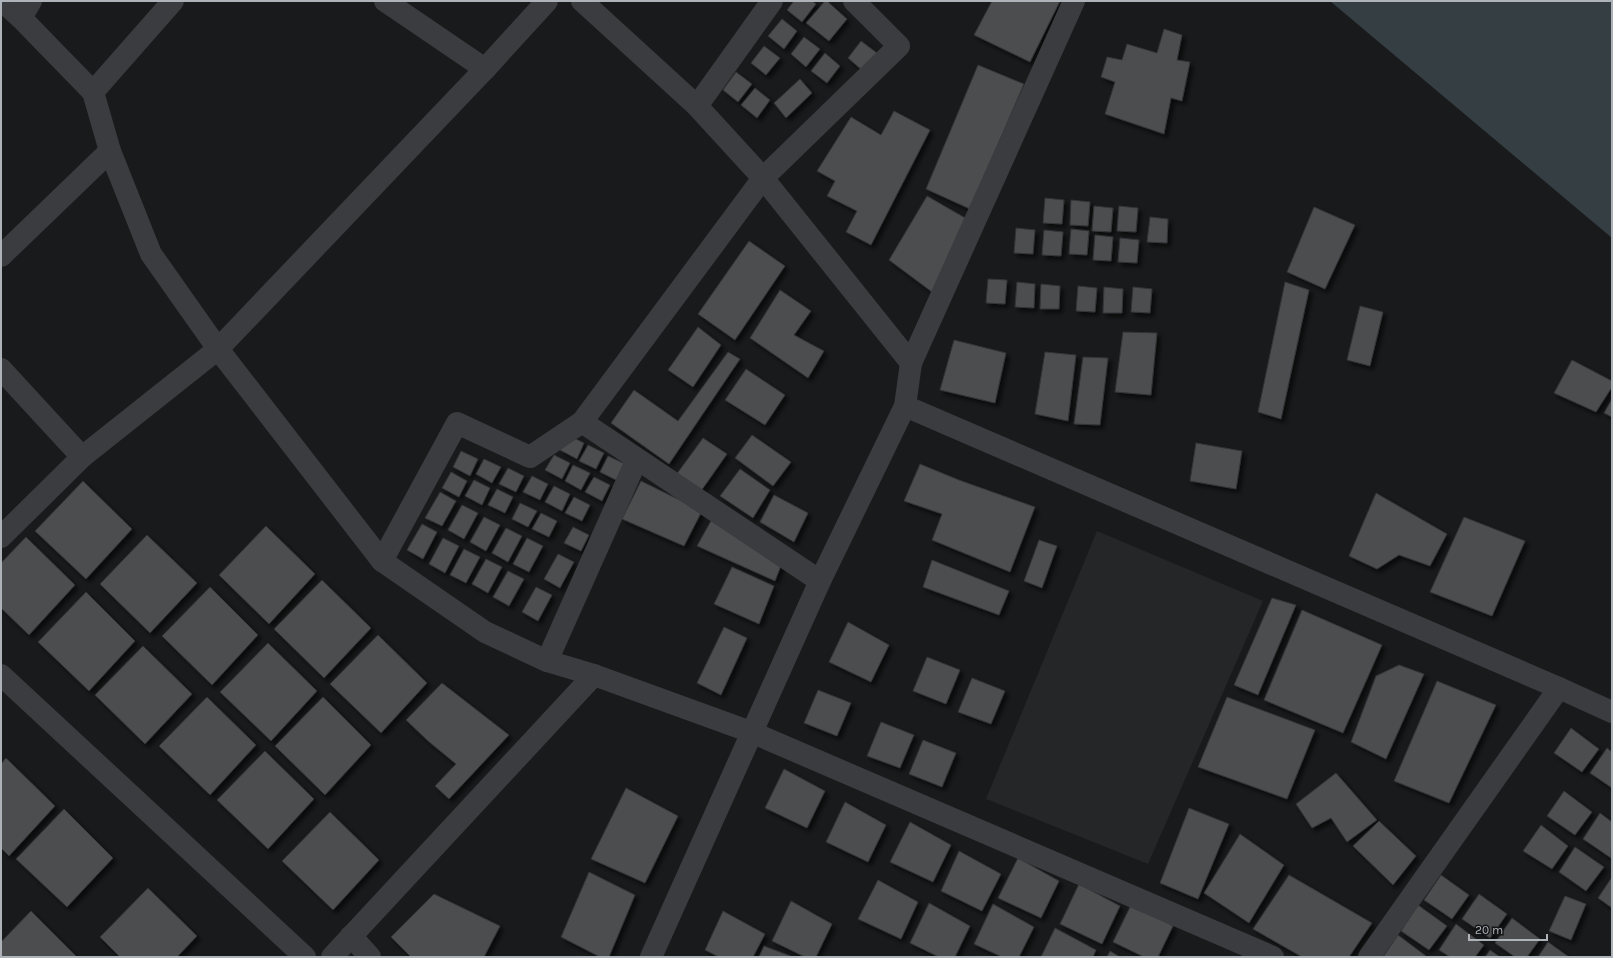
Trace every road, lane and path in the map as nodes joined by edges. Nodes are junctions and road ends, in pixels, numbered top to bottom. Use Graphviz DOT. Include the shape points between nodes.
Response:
graph roads {
  1 [pos="2,1"];
  2 [pos="173,1"];
  3 [pos="385,1"];
  4 [pos="547,1"];
  5 [pos="582,1"];
  6 [pos="772,1"];
  7 [pos="854,1"];
  8 [pos="1074,1"];
  9 [pos="26,9"];
  10 [pos="485,69"];
  11 [pos="93,92"];
  12 [pos="697,106"];
  13 [pos="110,151"];
  14 [pos="763,178"];
  15 [pos="1,256"];
  16 [pos="218,348"];
  17 [pos="911,363"];
  18 [pos="1,369"];
  19 [pos="905,406"];
  20 [pos="582,422"];
  21 [pos="82,456"];
  22 [pos="637,459"];
  23 [pos="1,537"];
  24 [pos="382,561"];
  25 [pos="820,581"];
  26 [pos="547,661"];
  27 [pos="1,675"];
  28 [pos="594,675"];
  29 [pos="1559,688"];
  30 [pos="1612,712"];
  31 [pos="751,732"];
  32 [pos="351,936"];
  33 [pos="305,957"];
  34 [pos="332,957"];
  35 [pos="370,957"];
  36 [pos="651,957"];
  37 [pos="1273,957"];
  38 [pos="1369,957"];
  1 -- 9 [label="street"];
  2 -- 11 [label="street"];
  3 -- 10 [label="street"];
  4 -- 10 [label="street"];
  5 -- 12 [label="street"];
  6 -- 12 [label="street"];
  7 -- 14 [label="street" via="899,46"];
  8 -- 17 [label="street"];
  9 -- 11 [label="street"];
  10 -- 16 [label="street"];
  11 -- 13 [label="street"];
  12 -- 14 [label="street"];
  13 -- 15 [label="street"];
  13 -- 16 [label="street" via="151,254"];
  14 -- 17 [label="street"];
  14 -- 20 [label="street"];
  16 -- 21 [label="street"];
  16 -- 24 [label="street"];
  17 -- 19 [label="street"];
  18 -- 21 [label="street"];
  19 -- 25 [label="street"];
  19 -- 29 [label="street"];
  20 -- 22 [label="street"];
  20 -- 24 [label="street" via="530,457 457,423"];
  21 -- 23 [label="street"];
  22 -- 25 [label="street"];
  22 -- 26 [label="street"];
  24 -- 26 [label="street" via="484,632"];
  25 -- 31 [label="street"];
  26 -- 28 [label="street"];
  27 -- 33 [label="street"];
  28 -- 31 [label="street"];
  28 -- 32 [label="street"];
  29 -- 30 [label="street"];
  29 -- 38 [label="street"];
  31 -- 36 [label="street"];
  31 -- 37 [label="street"];
  32 -- 34 [label="street"];
  32 -- 35 [label="street"];
}
